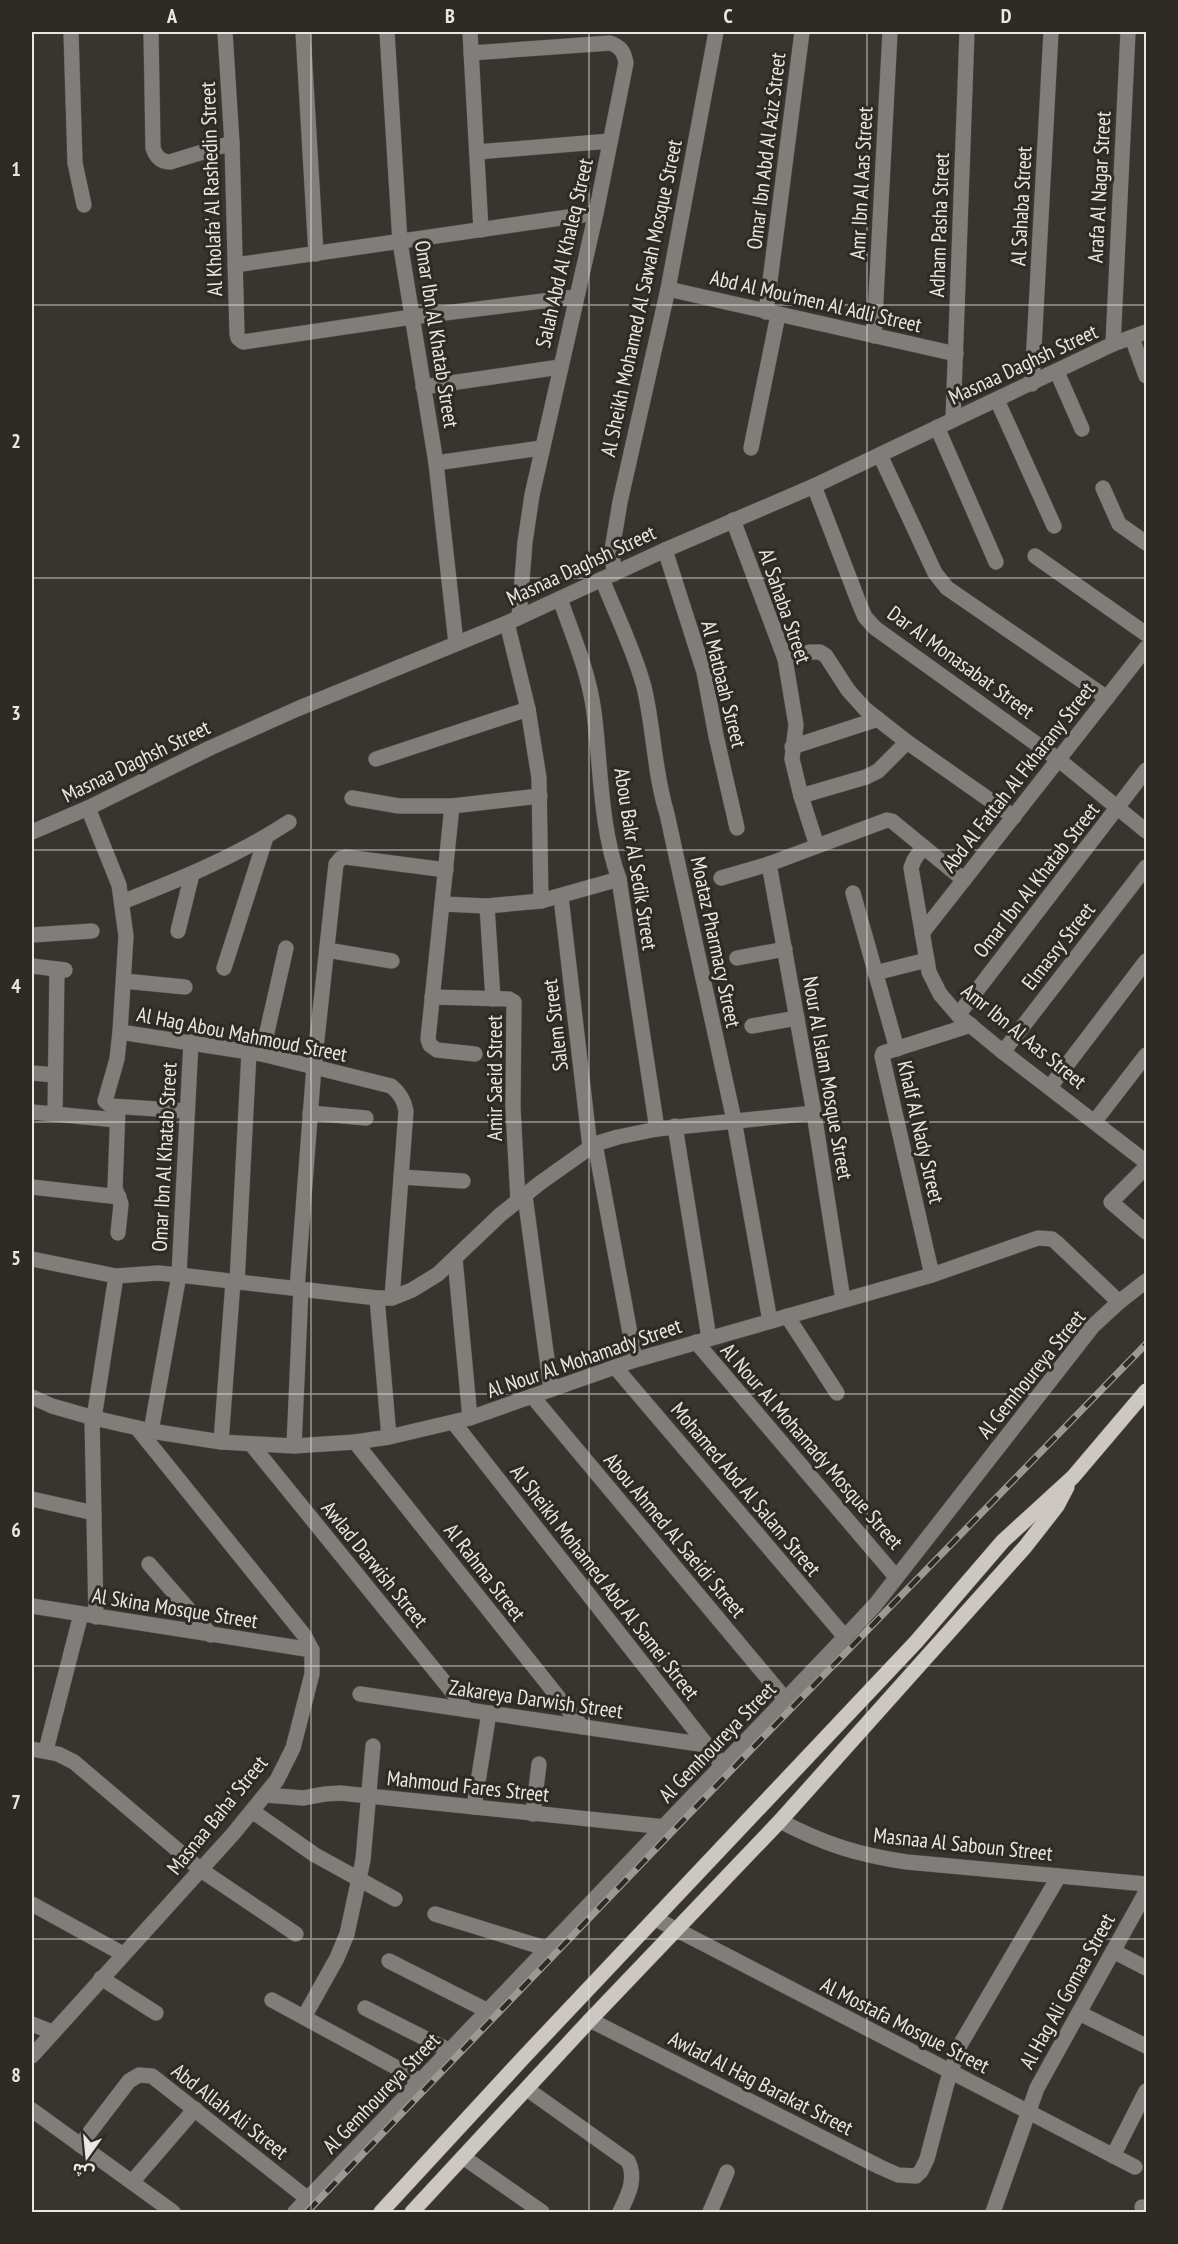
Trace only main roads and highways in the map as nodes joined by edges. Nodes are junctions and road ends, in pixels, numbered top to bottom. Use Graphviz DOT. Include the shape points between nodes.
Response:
graph roads {
  1 [pos="1146,1391"];
  2 [pos="1072,1477"];
  3 [pos="858,1704"];
  4 [pos="873,1719"];
  5 [pos="381,2212"];
  6 [pos="412,2212"];
  1 -- 2 [label="main road"];
  2 -- 3 [label="main road" via="1003,1541"];
  2 -- 4 [label="main road" via="1057,1506 1030,1540"];
  3 -- 4 [label="main road"];
  3 -- 5 [label="main road"];
  4 -- 6 [label="main road"];
}
